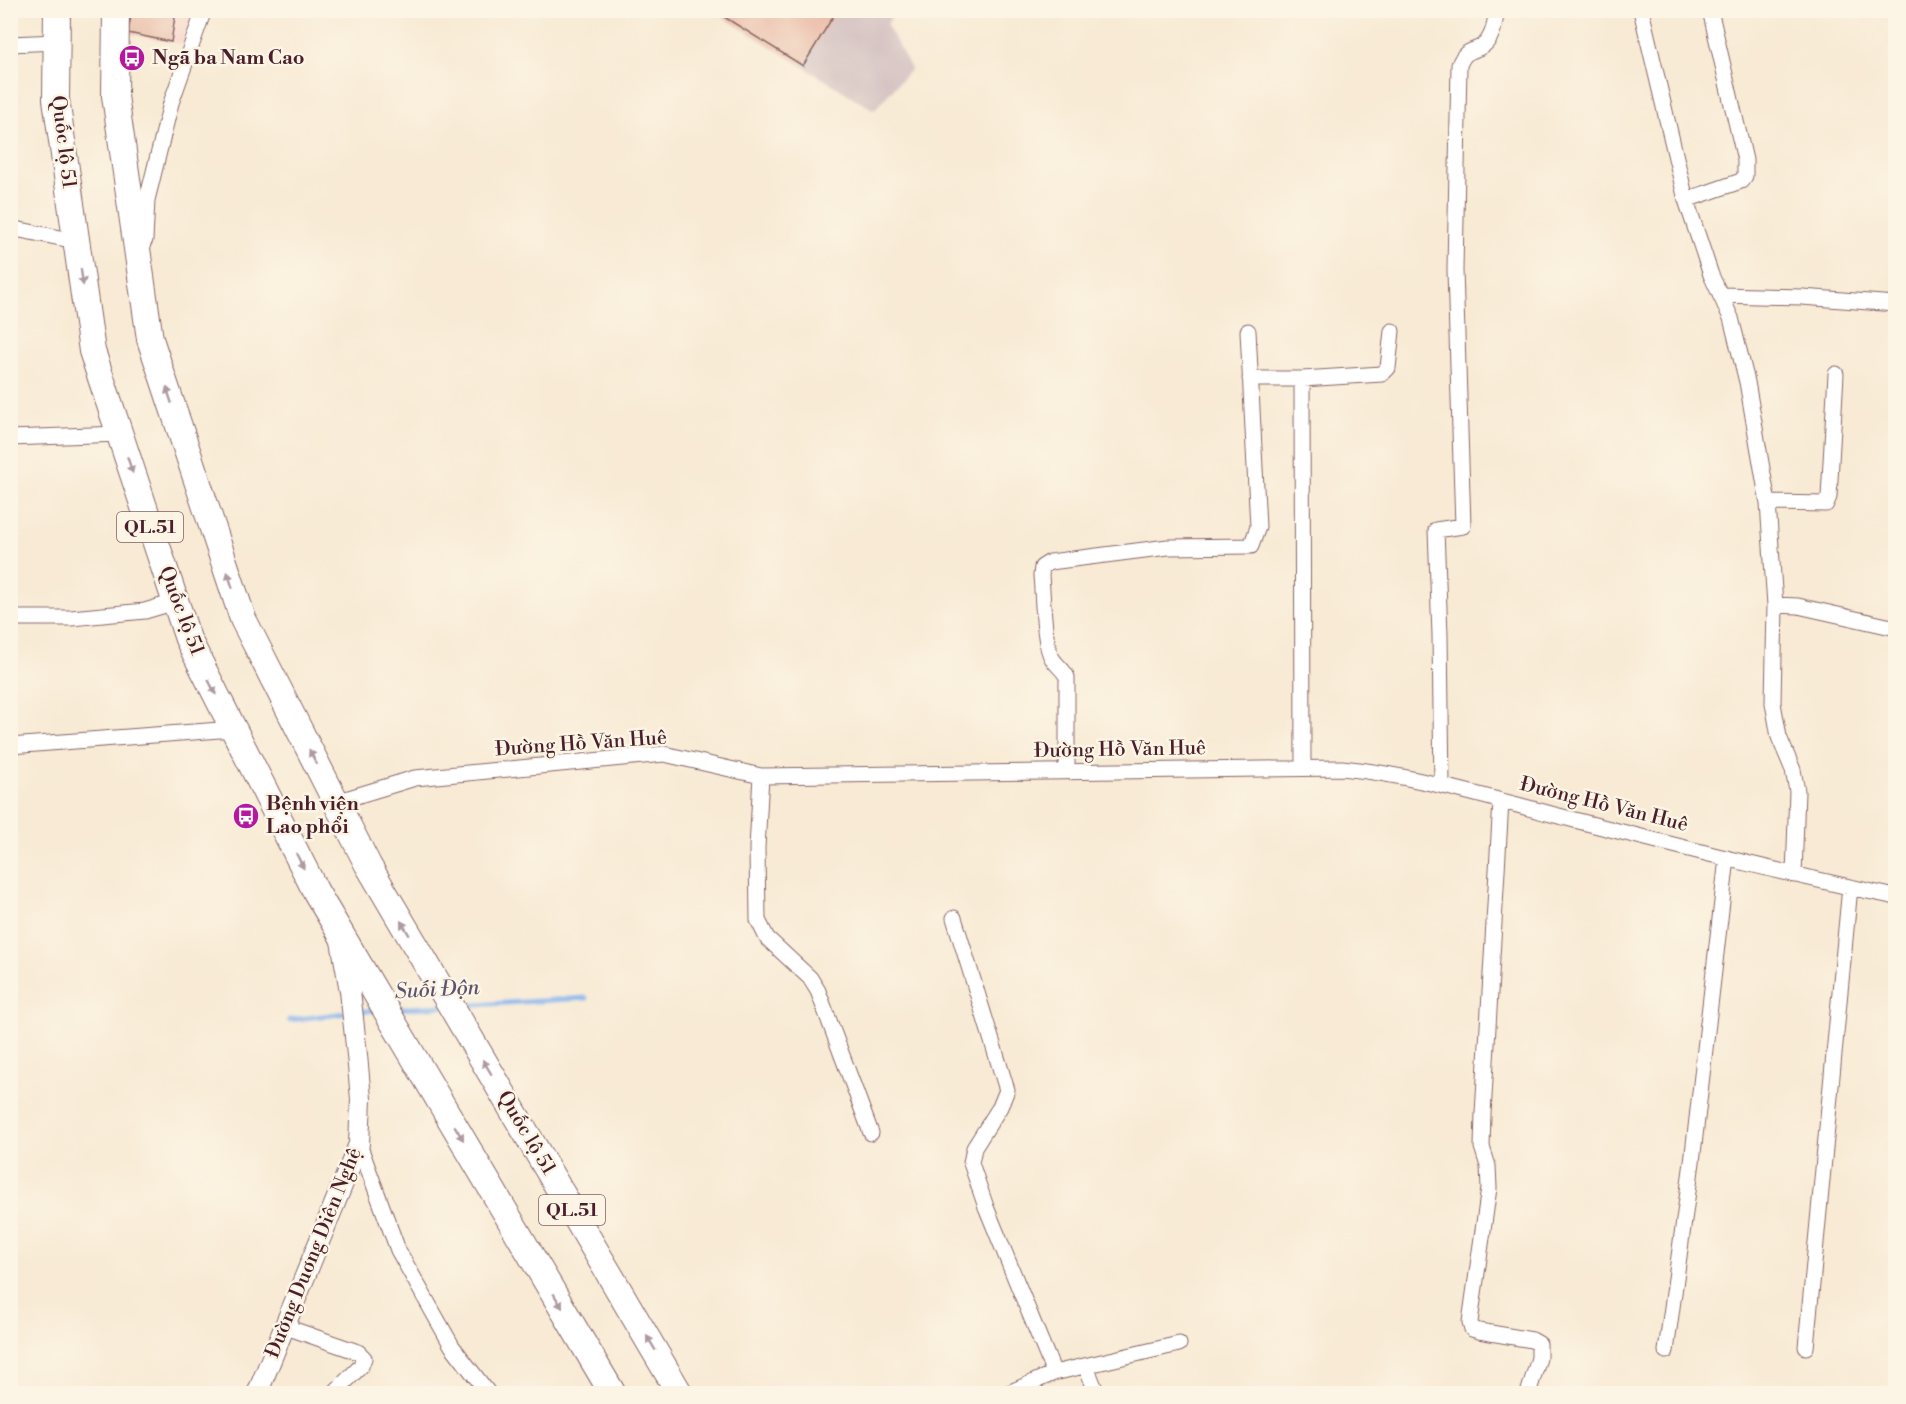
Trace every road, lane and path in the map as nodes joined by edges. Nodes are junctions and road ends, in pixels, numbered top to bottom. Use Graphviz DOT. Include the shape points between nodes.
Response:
graph roads {
  1 [pos="57,10"];
  2 [pos="116,10"];
  3 [pos="204,10"];
  4 [pos="1496,10"];
  5 [pos="1641,10"];
  6 [pos="1710,10"];
  7 [pos="57,42"];
  8 [pos="10,44"];
  9 [pos="1686,200"];
  10 [pos="11,232"];
  11 [pos="76,241"];
  12 [pos="143,294"];
  13 [pos="1720,295"];
  14 [pos="1896,304"];
  15 [pos="1392,331"];
  16 [pos="1248,332"];
  17 [pos="1836,374"];
  18 [pos="1250,379"];
  19 [pos="1302,379"];
  20 [pos="120,434"];
  21 [pos="10,438"];
  22 [pos="1768,503"];
  23 [pos="175,602"];
  24 [pos="1775,604"];
  25 [pos="10,618"];
  26 [pos="1896,628"];
  27 [pos="233,729"];
  28 [pos="10,746"];
  29 [pos="1303,768"];
  30 [pos="1067,771"];
  31 [pos="761,776"];
  32 [pos="1442,786"];
  33 [pos="1501,801"];
  34 [pos="336,802"];
  35 [pos="1727,858"];
  36 [pos="1794,875"];
  37 [pos="1850,887"];
  38 [pos="1896,897"];
  39 [pos="954,918"];
  40 [pos="339,931"];
  41 [pos="871,1133"];
  42 [pos="359,1144"];
  43 [pos="286,1328"];
  44 [pos="1179,1344"];
  45 [pos="1806,1347"];
  46 [pos="1666,1352"];
  47 [pos="1086,1366"];
  48 [pos="1054,1374"];
  49 [pos="335,1392"];
  50 [pos="257,1394"];
  51 [pos="489,1394"];
  52 [pos="612,1394"];
  53 [pos="680,1394"];
  54 [pos="1006,1394"];
  55 [pos="1097,1394"];
  56 [pos="1528,1394"];
  1 -- 7 [label="highway, Quốc lộ 51 / QL.51"];
  2 -- 12 [label="highway, QL.51" via="115,96"];
  3 -- 12 [label="street" via="171,103 147,200"];
  4 -- 32 [label="street" via="1496,21 1485,44 1464,54 1458,65 1455,270 1463,526 1436,530"];
  5 -- 9 [label="street"];
  6 -- 9 [label="street" via="1745,176 1741,181"];
  7 -- 8 [label="street"];
  7 -- 11 [label="highway, Quốc lộ 51 / QL.51" via="56,99"];
  9 -- 13 [label="street"];
  10 -- 11 [label="street"];
  11 -- 20 [label="highway, Quốc lộ 51 / QL.51, one-way" via="92,351"];
  34 -- 12 [label="highway, QL.51, one-way" via="243,619 150,339"];
  13 -- 14 [label="street"];
  13 -- 22 [label="street" via="1738,341"];
  15 -- 19 [label="street" via="1385,373"];
  16 -- 18 [label="street"];
  17 -- 22 [label="street" via="1826,504"];
  18 -- 19 [label="street"];
  18 -- 30 [label="street" via="1258,527 1251,546 1168,547 1050,562 1042,567 1048,647 1067,677"];
  19 -- 29 [label="street"];
  20 -- 21 [label="street"];
  20 -- 23 [label="highway, Quốc lộ 51 / QL.51, one-way"];
  22 -- 24 [label="street"];
  23 -- 25 [label="street" via="145,611 71,618"];
  23 -- 27 [label="highway, Quốc lộ 51 / QL.51, one-way" via="188,639"];
  24 -- 26 [label="street"];
  24 -- 36 [label="street" via="1773,703 1779,737 1794,770 1797,791"];
  27 -- 28 [label="street"];
  27 -- 40 [label="highway, Quốc lộ 51 / QL.51, one-way"];
  29 -- 30 [label="street, Đường Hồ Văn Huê"];
  29 -- 32 [label="street, Đường Hồ Văn Huê" via="1367,770"];
  30 -- 31 [label="street, Đường Hồ Văn Huê"];
  31 -- 34 [label="street, Đường Hồ Văn Huê" via="664,754 414,778"];
  31 -- 41 [label="street" via="758,920 767,938 810,978 818,991"];
  32 -- 33 [label="street, Đường Hồ Văn Huê"];
  33 -- 35 [label="street, Đường Hồ Văn Huê"];
  33 -- 56 [label="street" via="1483,1114 1482,1147 1489,1188 1470,1322 1472,1329 1539,1344 1539,1358"];
  53 -- 34 [label="highway, Quốc lộ 51 / QL.51, one-way" via="368,865"];
  35 -- 36 [label="street, Đường Hồ Văn Huê"];
  35 -- 46 [label="street"];
  36 -- 37 [label="street, Đường Hồ Văn Huê"];
  37 -- 38 [label="street, Đường Hồ Văn Huê"];
  37 -- 45 [label="street"];
  39 -- 48 [label="street" via="1006,1090 974,1148 971,1163"];
  40 -- 42 [label="street, Đường Duơng Diên Nghệ" via="354,1024 361,1099"];
  40 -- 52 [label="highway, Quốc lộ 51 / QL.51, one-way"];
  42 -- 43 [label="street, Đường Duơng Diên Nghệ"];
  42 -- 51 [label="street" via="398,1250 452,1346"];
  43 -- 49 [label="street" via="358,1352 364,1358"];
  43 -- 50 [label="street, Đường Duơng Diên Nghệ"];
  44 -- 47 [label="street"];
  47 -- 48 [label="street"];
  47 -- 55 [label="street"];
  48 -- 54 [label="street"];
}
